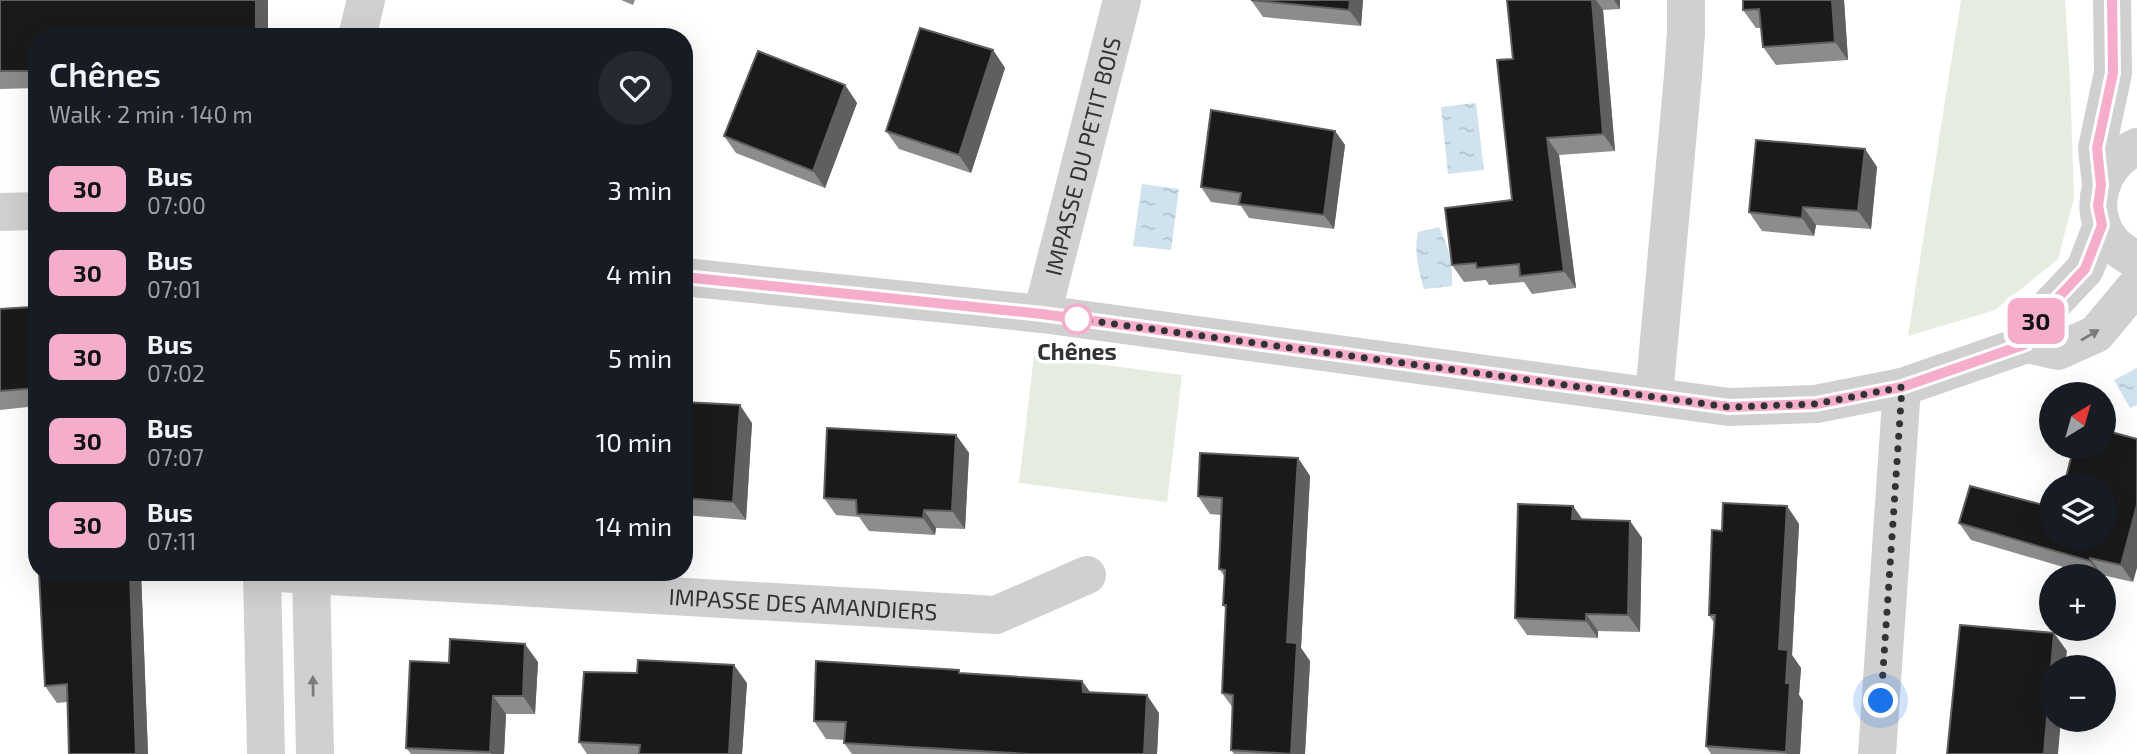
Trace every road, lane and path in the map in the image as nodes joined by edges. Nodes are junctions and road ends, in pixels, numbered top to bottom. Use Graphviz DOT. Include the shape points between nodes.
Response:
graph roads {
  1 [pos="366,0"];
  2 [pos="1122,0"];
  3 [pos="1686,0"];
  4 [pos="2112,0"];
  5 [pos="359,28"];
  6 [pos="2125,85"];
  7 [pos="2137,147"];
  8 [pos="2101,185"];
  9 [pos="28,211"];
  10 [pos="0,212"];
  11 [pos="2102,225"];
  12 [pos="2137,260"];
  13 [pos="693,278"];
  14 [pos="2137,285"];
  15 [pos="1042,314"];
  16 [pos="2026,344"];
  17 [pos="1902,387"];
  18 [pos="1654,396"];
  19 [pos="1087,575"];
  20 [pos="262,581"];
  21 [pos="311,581"];
  22 [pos="428,581"];
  23 [pos="266,754"];
  24 [pos="315,754"];
  25 [pos="1877,754"];
  1 -- 5 [label="street"];
  2 -- 15 [label="street, IMPASSE DU PETIT BOIS"];
  3 -- 18 [label="street"];
  4 -- 6 [label="street"];
  6 -- 8 [label="street" via="2097,148"];
  7 -- 8 [label="street" via="2120,156"];
  8 -- 11 [label="street" via="2098,206"];
  9 -- 10 [label="street"];
  11 -- 12 [label="street" via="2110,241"];
  11 -- 16 [label="street" via="2085,269 2035,322"];
  13 -- 15 [label="street"];
  16 -- 14 [label="street, one-way" via="2058,351 2096,334"];
  15 -- 18 [label="street"];
  16 -- 17 [label="street"];
  17 -- 18 [label="street" via="1791,405 1729,407"];
  17 -- 25 [label="street"];
  19 -- 22 [label="street, IMPASSE DES AMANDIERS" via="996,615"];
  20 -- 23 [label="street"];
  24 -- 21 [label="street, one-way"];
}
